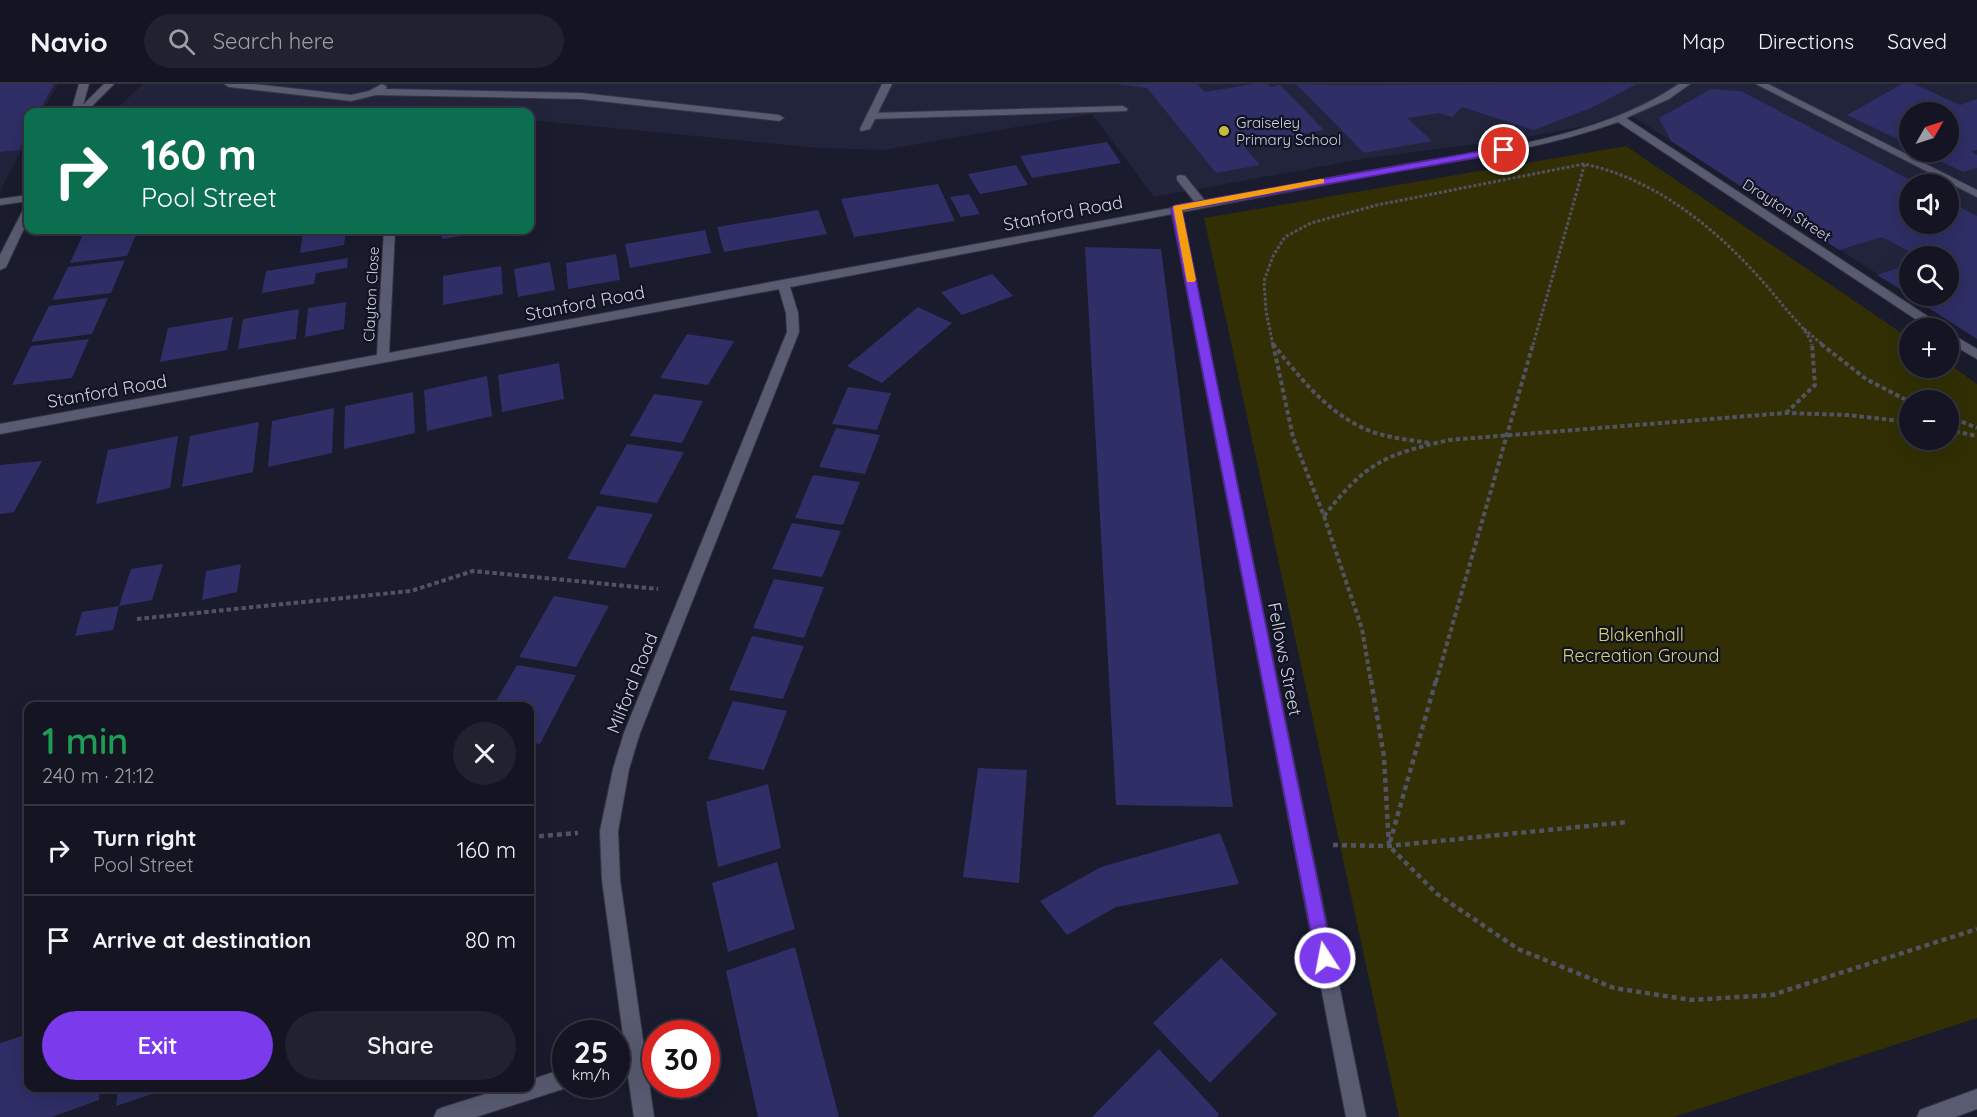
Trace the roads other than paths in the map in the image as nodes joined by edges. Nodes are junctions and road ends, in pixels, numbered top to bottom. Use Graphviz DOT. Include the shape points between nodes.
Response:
graph roads {
  1 [pos="84,84"];
  2 [pos="109,84"];
  3 [pos="229,84"];
  4 [pos="384,84"];
  5 [pos="887,84"];
  6 [pos="1685,84"];
  7 [pos="1761,84"];
  8 [pos="374,92"];
  9 [pos="77,108"];
  10 [pos="85,108"];
  11 [pos="1123,109"];
  12 [pos="871,116"];
  13 [pos="779,118"];
  14 [pos="1619,118"];
  15 [pos="865,129"];
  16 [pos="1181,178"];
  17 [pos="1977,194"];
  18 [pos="24,199"];
  19 [pos="0,202"];
  20 [pos="1202,204"];
  21 [pos="1176,208"];
  22 [pos="24,218"];
  23 [pos="389,234"];
  24 [pos="0,267"];
  25 [pos="783,284"];
  26 [pos="1921,318"];
  27 [pos="1959,343"];
  28 [pos="1977,355"];
  29 [pos="383,359"];
  30 [pos="0,429"];
  31 [pos="636,1056"];
  32 [pos="630,1058"];
  33 [pos="552,1082"];
  34 [pos="534,1088"];
  35 [pos="522,1092"];
  36 [pos="1977,1099"];
  37 [pos="444,1117"];
  38 [pos="644,1117"];
  39 [pos="1356,1117"];
  40 [pos="1927,1117"];
  1 -- 9 [label="street"];
  2 -- 10 [label="street"];
  3 -- 8 [label="street" via="351,98"];
  4 -- 8 [label="street"];
  5 -- 12 [label="street"];
  6 -- 14 [label="street, Stanford Road"];
  7 -- 17 [label="street"];
  8 -- 13 [label="street" via="581,96"];
  11 -- 12 [label="street"];
  12 -- 15 [label="street"];
  14 -- 20 [label="street, Stanford Road" via="1574,134 1504,150"];
  14 -- 26 [label="street, Drayton Street"];
  16 -- 20 [label="street"];
  18 -- 19 [label="street"];
  20 -- 21 [label="street, Stanford Road"];
  21 -- 25 [label="street, Stanford Road"];
  21 -- 39 [label="street, Fellows Street"];
  22 -- 24 [label="street"];
  23 -- 29 [label="street, Clayton Close"];
  25 -- 29 [label="street, Stanford Road"];
  25 -- 31 [label="street, Milford Road" via="793,332 632,733 609,831 611,880"];
  27 -- 28 [label="street"];
  29 -- 30 [label="street, Stanford Road"];
  31 -- 32 [label="street"];
  31 -- 38 [label="street, Milford Road"];
  33 -- 34 [label="street"];
  35 -- 37 [label="street"];
  36 -- 40 [label="street"];
}
